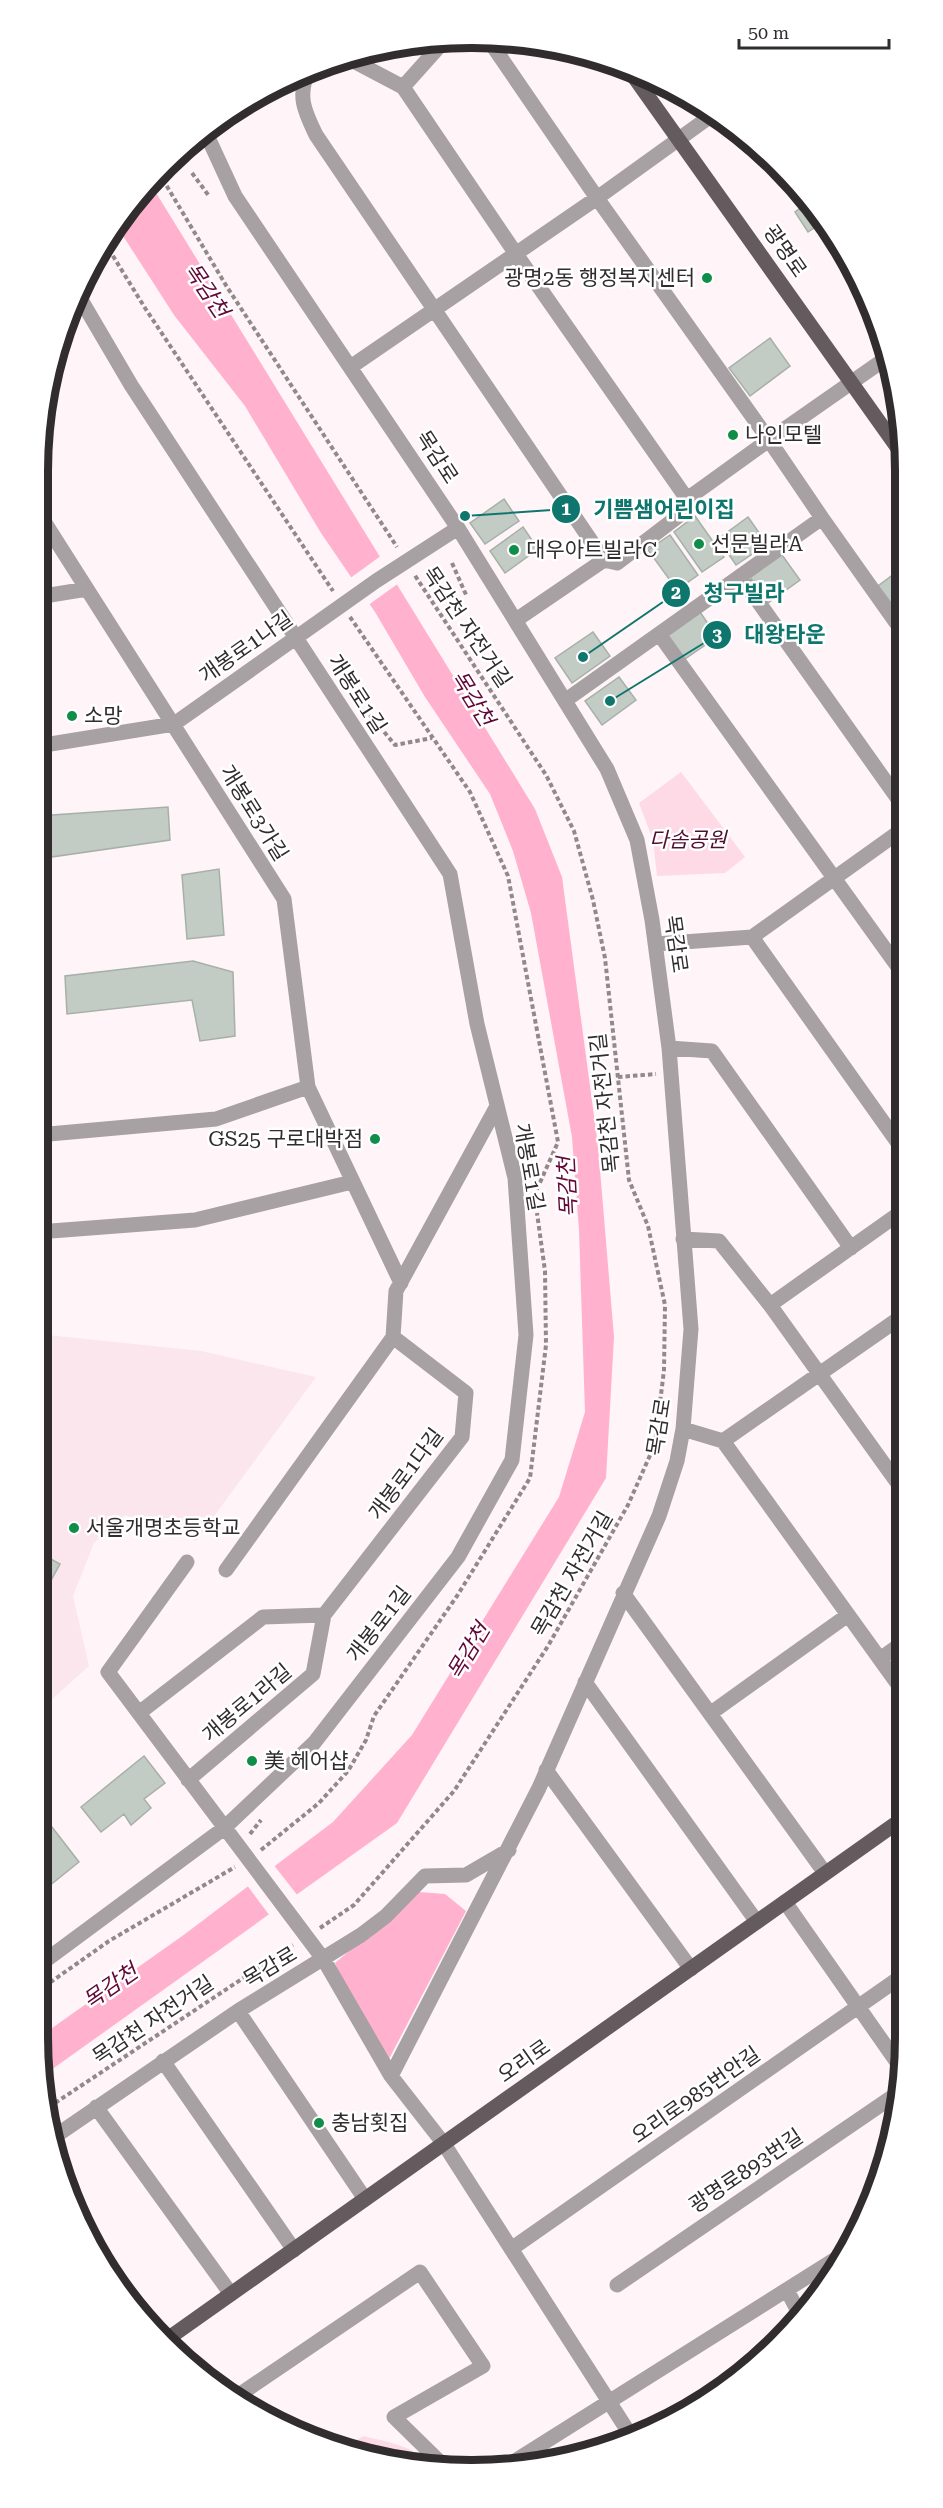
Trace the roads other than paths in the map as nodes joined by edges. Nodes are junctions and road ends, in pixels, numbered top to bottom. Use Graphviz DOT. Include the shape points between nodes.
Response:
graph roads {
  1 [pos="495,49"];
  2 [pos="436,50"];
  3 [pos="358,63"];
  4 [pos="638,82"];
  5 [pos="303,83"];
  6 [pos="403,87"];
  7 [pos="706,119"];
  8 [pos="679,137"];
  9 [pos="209,140"];
  10 [pos="597,198"];
  11 [pos="516,254"];
  12 [pos="83,303"];
  13 [pos="435,310"];
  14 [pos="881,362"];
  15 [pos="352,366"];
  16 [pos="852,383"];
  17 [pos="769,440"];
  18 [pos="894,442"];
  19 [pos="687,499"];
  20 [pos="822,518"];
  21 [pos="48,528"];
  22 [pos="458,528"];
  23 [pos="604,560"];
  24 [pos="740,576"];
  25 [pos="87,589"];
  26 [pos="48,595"];
  27 [pos="516,620"];
  28 [pos="895,621"];
  29 [pos="659,634"];
  30 [pos="294,638"];
  31 [pos="566,700"];
  32 [pos="174,724"];
  33 [pos="48,744"];
  34 [pos="895,795"];
  35 [pos="895,835"];
  36 [pos="835,878"];
  37 [pos="752,937"];
  38 [pos="656,944"];
  39 [pos="895,963"];
  40 [pos="669,1048"];
  41 [pos="308,1087"];
  42 [pos="497,1106"];
  43 [pos="48,1134"];
  44 [pos="895,1139"];
  45 [pos="352,1182"];
  46 [pos="895,1216"];
  47 [pos="48,1231"];
  48 [pos="683,1239"];
  49 [pos="851,1248"];
  50 [pos="400,1283"];
  51 [pos="770,1305"];
  52 [pos="895,1325"];
  53 [pos="393,1337"];
  54 [pos="819,1374"];
  55 [pos="683,1429"];
  56 [pos="723,1441"];
  57 [pos="895,1480"];
  58 [pos="188,1562"];
  59 [pos="226,1570"];
  60 [pos="623,1593"];
  61 [pos="324,1615"];
  62 [pos="848,1615"];
  63 [pos="895,1648"];
  64 [pos="880,1659"];
  65 [pos="895,1680"];
  66 [pos="585,1682"];
  67 [pos="139,1713"];
  68 [pos="711,1713"];
  69 [pos="546,1770"];
  70 [pos="188,1780"];
  71 [pos="895,1824"];
  72 [pos="227,1833"];
  73 [pos="509,1850"];
  74 [pos="825,1873"];
  75 [pos="785,1902"];
  76 [pos="757,1922"];
  77 [pos="319,1954"];
  78 [pos="48,1958"];
  79 [pos="691,1968"];
  80 [pos="895,1981"];
  81 [pos="859,2007"];
  82 [pos="238,2011"];
  83 [pos="894,2058"];
  84 [pos="163,2061"];
  85 [pos="391,2076"];
  86 [pos="890,2098"];
  87 [pos="96,2108"];
  88 [pos="59,2133"];
  89 [pos="444,2144"];
  90 [pos="365,2199"];
  91 [pos="511,2249"];
  92 [pos="294,2250"];
  93 [pos="829,2263"];
  94 [pos="617,2284"];
  95 [pos="787,2290"];
  96 [pos="231,2294"];
  97 [pos="796,2308"];
  98 [pos="172,2336"];
  99 [pos="242,2393"];
  100 [pos="609,2403"];
  101 [pos="627,2431"];
  102 [pos="522,2457"];
  103 [pos="436,2458"];
  1 -- 10 [label="street"];
  2 -- 6 [label="street"];
  3 -- 6 [label="street"];
  4 -- 8 [label="main road, 광명로"];
  5 -- 13 [label="street" via="302,105 316,135"];
  6 -- 11 [label="street"];
  7 -- 8 [label="street"];
  8 -- 10 [label="street"];
  8 -- 16 [label="main road, 광명로"];
  9 -- 15 [label="street, 목감로" via="235,196"];
  10 -- 11 [label="street"];
  10 -- 17 [label="street"];
  11 -- 13 [label="street"];
  11 -- 19 [label="street"];
  12 -- 30 [label="street, 개봉로1길" via="131,385"];
  13 -- 15 [label="street"];
  13 -- 23 [label="street"];
  14 -- 16 [label="street"];
  15 -- 22 [label="street, 목감로"];
  16 -- 17 [label="street"];
  16 -- 18 [label="main road, 광명로"];
  17 -- 19 [label="street"];
  17 -- 20 [label="street"];
  19 -- 23 [label="street" via="688,508 617,563"];
  20 -- 24 [label="street"];
  20 -- 28 [label="street"];
  21 -- 25 [label="street, 개봉로3가길"];
  22 -- 27 [label="street, 목감로"];
  22 -- 30 [label="street, 개봉로1나길"];
  23 -- 27 [label="street"];
  24 -- 29 [label="street"];
  24 -- 34 [label="street"];
  25 -- 26 [label="street"];
  25 -- 32 [label="street, 개봉로3가길"];
  27 -- 31 [label="street, 목감로"];
  29 -- 31 [label="street"];
  29 -- 36 [label="street"];
  30 -- 32 [label="street, 개봉로1나길"];
  30 -- 42 [label="street, 개봉로1길" via="450,874 477,1024"];
  31 -- 38 [label="street, 목감로" via="607,769 637,840"];
  32 -- 33 [label="street, 개봉로1나길"];
  32 -- 41 [label="street, 개봉로3가길" via="284,899"];
  35 -- 36 [label="street"];
  36 -- 37 [label="street"];
  36 -- 39 [label="street"];
  37 -- 38 [label="street"];
  37 -- 44 [label="street"];
  38 -- 40 [label="street, 목감로"];
  40 -- 48 [label="street, 목감로"];
  40 -- 49 [label="street" via="712,1051"];
  41 -- 43 [label="street" via="216,1119"];
  41 -- 45 [label="street, 개봉로3가길"];
  42 -- 50 [label="street"];
  42 -- 72 [label="street, 개봉로1길" via="515,1178 526,1335 512,1460 458,1557 314,1743"];
  45 -- 47 [label="street" via="195,1220"];
  45 -- 50 [label="street, 개봉로3가길"];
  46 -- 49 [label="street"];
  48 -- 51 [label="street" via="719,1241"];
  48 -- 55 [label="street, 목감로" via="691,1329"];
  49 -- 51 [label="street"];
  50 -- 53 [label="street"];
  51 -- 54 [label="street"];
  52 -- 54 [label="street"];
  53 -- 59 [label="street"];
  53 -- 61 [label="street, 개봉로1다길" via="466,1393 462,1437"];
  54 -- 56 [label="street"];
  54 -- 57 [label="street"];
  55 -- 56 [label="street"];
  55 -- 60 [label="street, 목감로" via="659,1516"];
  56 -- 62 [label="street"];
  58 -- 67 [label="street" via="108,1672"];
  60 -- 66 [label="street, 목감로"];
  60 -- 68 [label="street"];
  61 -- 67 [label="street" via="263,1617"];
  61 -- 70 [label="street, 개봉로1라길" via="313,1674"];
  62 -- 64 [label="street"];
  62 -- 68 [label="street"];
  63 -- 64 [label="street"];
  64 -- 65 [label="street"];
  66 -- 69 [label="street, 목감로"];
  66 -- 76 [label="street"];
  67 -- 70 [label="street"];
  68 -- 74 [label="street"];
  69 -- 73 [label="street, 목감로"];
  69 -- 79 [label="street"];
  70 -- 72 [label="street"];
  71 -- 74 [label="main road, 오리로"];
  72 -- 77 [label="street"];
  72 -- 78 [label="street, 개봉로1길"];
  73 -- 77 [label="street, 목감로" via="466,1875 425,1876 386,1916"];
  73 -- 85 [label="street, 목감로"];
  74 -- 75 [label="main road, 오리로"];
  75 -- 76 [label="main road, 오리로"];
  75 -- 81 [label="street"];
  76 -- 79 [label="main road, 오리로"];
  77 -- 82 [label="street, 목감로"];
  77 -- 85 [label="street"];
  79 -- 89 [label="main road, 오리로"];
  80 -- 81 [label="street, 오리로985번안길"];
  81 -- 83 [label="street"];
  81 -- 91 [label="street, 오리로985번안길"];
  82 -- 84 [label="street, 목감로"];
  82 -- 90 [label="street"];
  84 -- 87 [label="street, 목감로"];
  84 -- 92 [label="street"];
  85 -- 89 [label="street"];
  86 -- 94 [label="street, 광명로893번길"];
  87 -- 88 [label="street, 목감로"];
  87 -- 96 [label="street"];
  89 -- 90 [label="main road, 오리로"];
  89 -- 91 [label="street"];
  90 -- 92 [label="main road, 오리로"];
  91 -- 100 [label="street"];
  92 -- 96 [label="main road, 오리로"];
  93 -- 95 [label="street"];
  95 -- 97 [label="street"];
  95 -- 100 [label="street"];
  96 -- 98 [label="main road, 오리로"];
  99 -- 103 [label="street" via="420,2272 483,2366 394,2417"];
  100 -- 101 [label="street"];
  100 -- 102 [label="street"];
}
